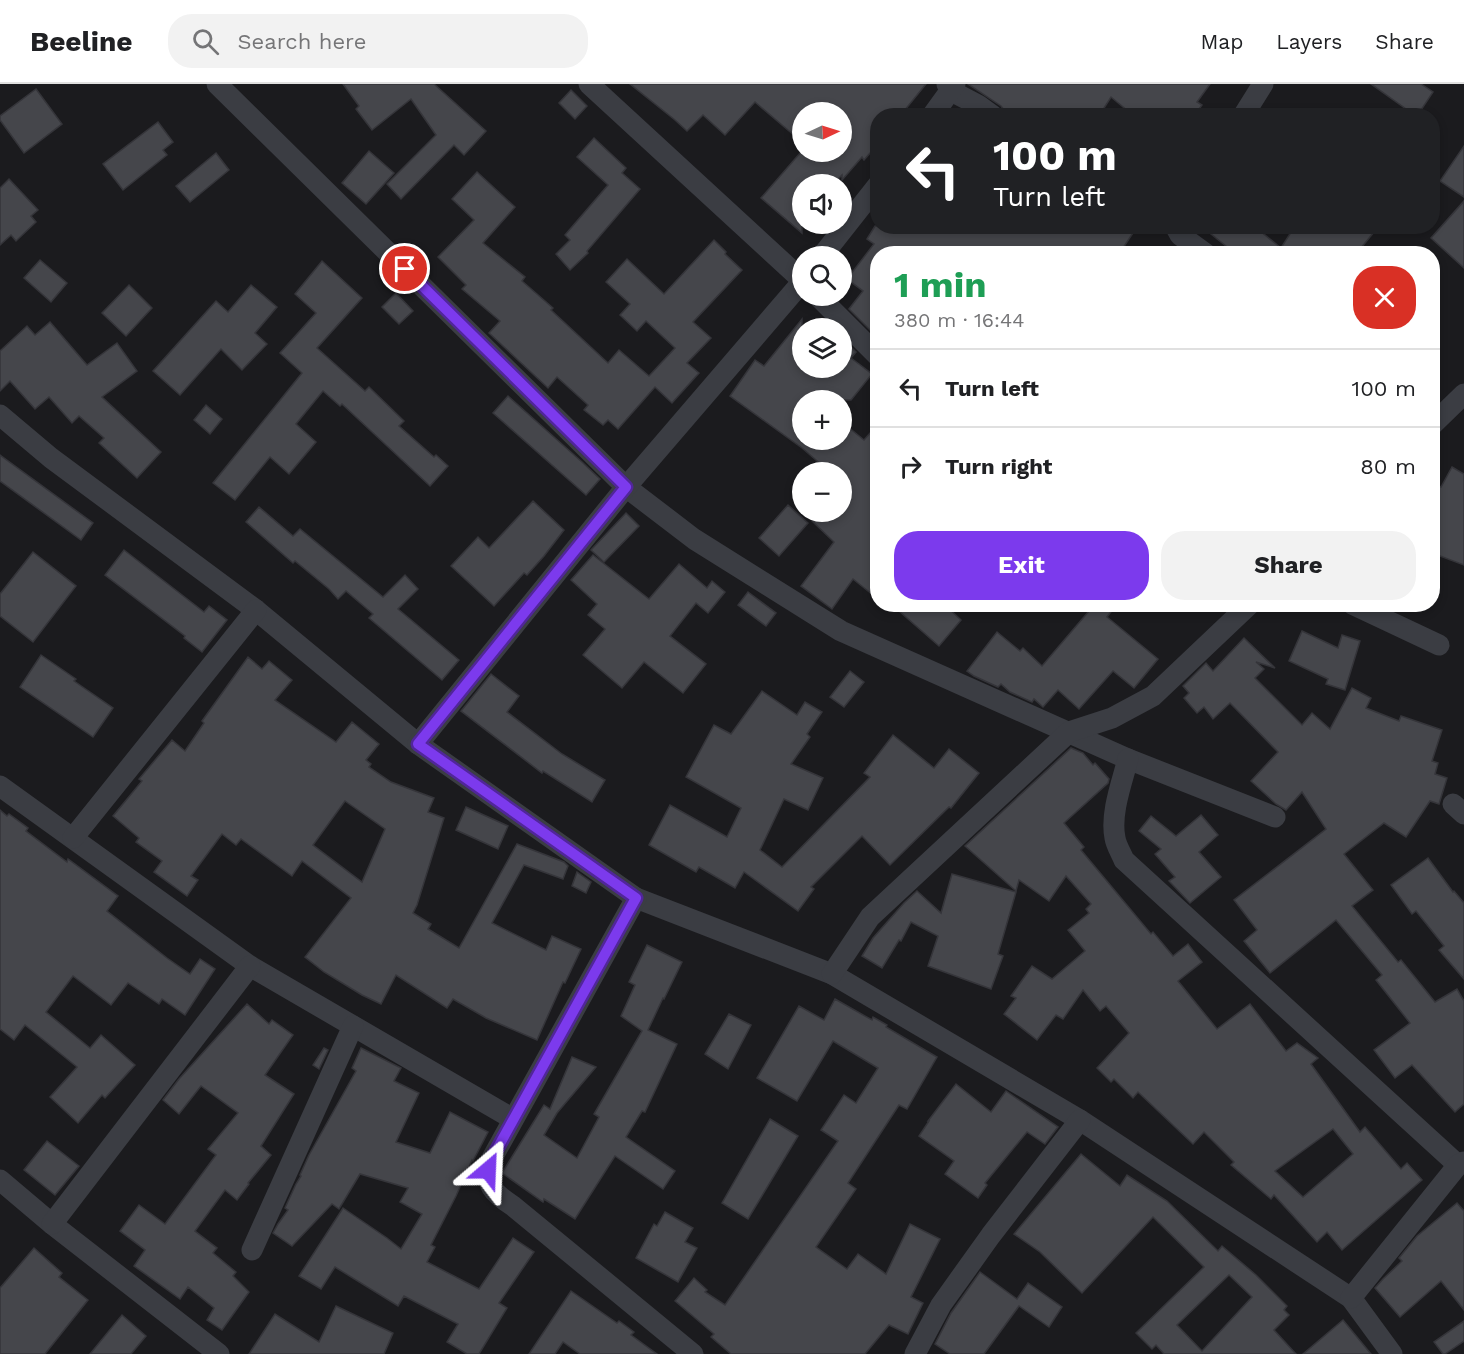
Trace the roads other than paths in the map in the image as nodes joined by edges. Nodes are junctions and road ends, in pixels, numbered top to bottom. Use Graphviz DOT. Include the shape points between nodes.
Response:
graph roads {
  1 [pos="217,84"];
  2 [pos="589,84"];
  3 [pos="1263,84"];
  4 [pos="951,86"];
  5 [pos="937,108"];
  6 [pos="982,108"];
  7 [pos="1248,108"];
  8 [pos="870,196"];
  9 [pos="1179,234"];
  10 [pos="830,246"];
  11 [pos="1195,246"];
  12 [pos="792,272"];
  13 [pos="792,293"];
  14 [pos="828,306"];
  15 [pos="870,348"];
  16 [pos="1464,394"];
  17 [pos="0,415"];
  18 [pos="1440,417"];
  19 [pos="626,487"];
  20 [pos="256,610"];
  21 [pos="1242,612"];
  22 [pos="1369,612"];
  23 [pos="1439,645"];
  24 [pos="1070,732"];
  25 [pos="418,744"];
  26 [pos="1128,759"];
  27 [pos="0,786"];
  28 [pos="1275,817"];
  29 [pos="73,838"];
  30 [pos="636,898"];
  31 [pos="250,966"];
  32 [pos="832,974"];
  33 [pos="353,1026"];
  34 [pos="513,1119"];
  35 [pos="1080,1120"];
  36 [pos="1461,1164"];
  37 [pos="0,1180"];
  38 [pos="52,1224"];
  39 [pos="252,1250"];
  40 [pos="1351,1298"];
  41 [pos="219,1354"];
  42 [pos="693,1354"];
  43 [pos="915,1354"];
  44 [pos="1392,1354"];
  1 -- 19 [label="street"];
  2 -- 12 [label="street"];
  3 -- 7 [label="street"];
  4 -- 5 [label="street"];
  4 -- 6 [label="street"];
  8 -- 10 [label="street"];
  9 -- 11 [label="street"];
  13 -- 19 [label="street"];
  14 -- 15 [label="street"];
  16 -- 18 [label="street"];
  17 -- 20 [label="street" via="51,458"];
  19 -- 24 [label="street" via="694,539 841,631"];
  19 -- 25 [label="street"];
  20 -- 25 [label="street"];
  20 -- 29 [label="street"];
  21 -- 24 [label="street" via="1153,696 1112,718"];
  22 -- 23 [label="street"];
  24 -- 26 [label="street"];
  24 -- 32 [label="street" via="870,917"];
  25 -- 30 [label="street"];
  26 -- 28 [label="street"];
  26 -- 36 [label="street" via="1114,824 1115,839 1124,860"];
  27 -- 29 [label="street"];
  29 -- 31 [label="street"];
  30 -- 32 [label="street"];
  30 -- 34 [label="street"];
  31 -- 33 [label="street"];
  31 -- 38 [label="street"];
  32 -- 35 [label="street"];
  33 -- 34 [label="street"];
  33 -- 39 [label="street"];
  34 -- 42 [label="street" via="491,1160 488,1179 492,1189"];
  35 -- 40 [label="street"];
  35 -- 43 [label="street" via="940,1305"];
  36 -- 40 [label="street"];
  37 -- 38 [label="street"];
  38 -- 41 [label="street"];
  40 -- 44 [label="street"];
}
